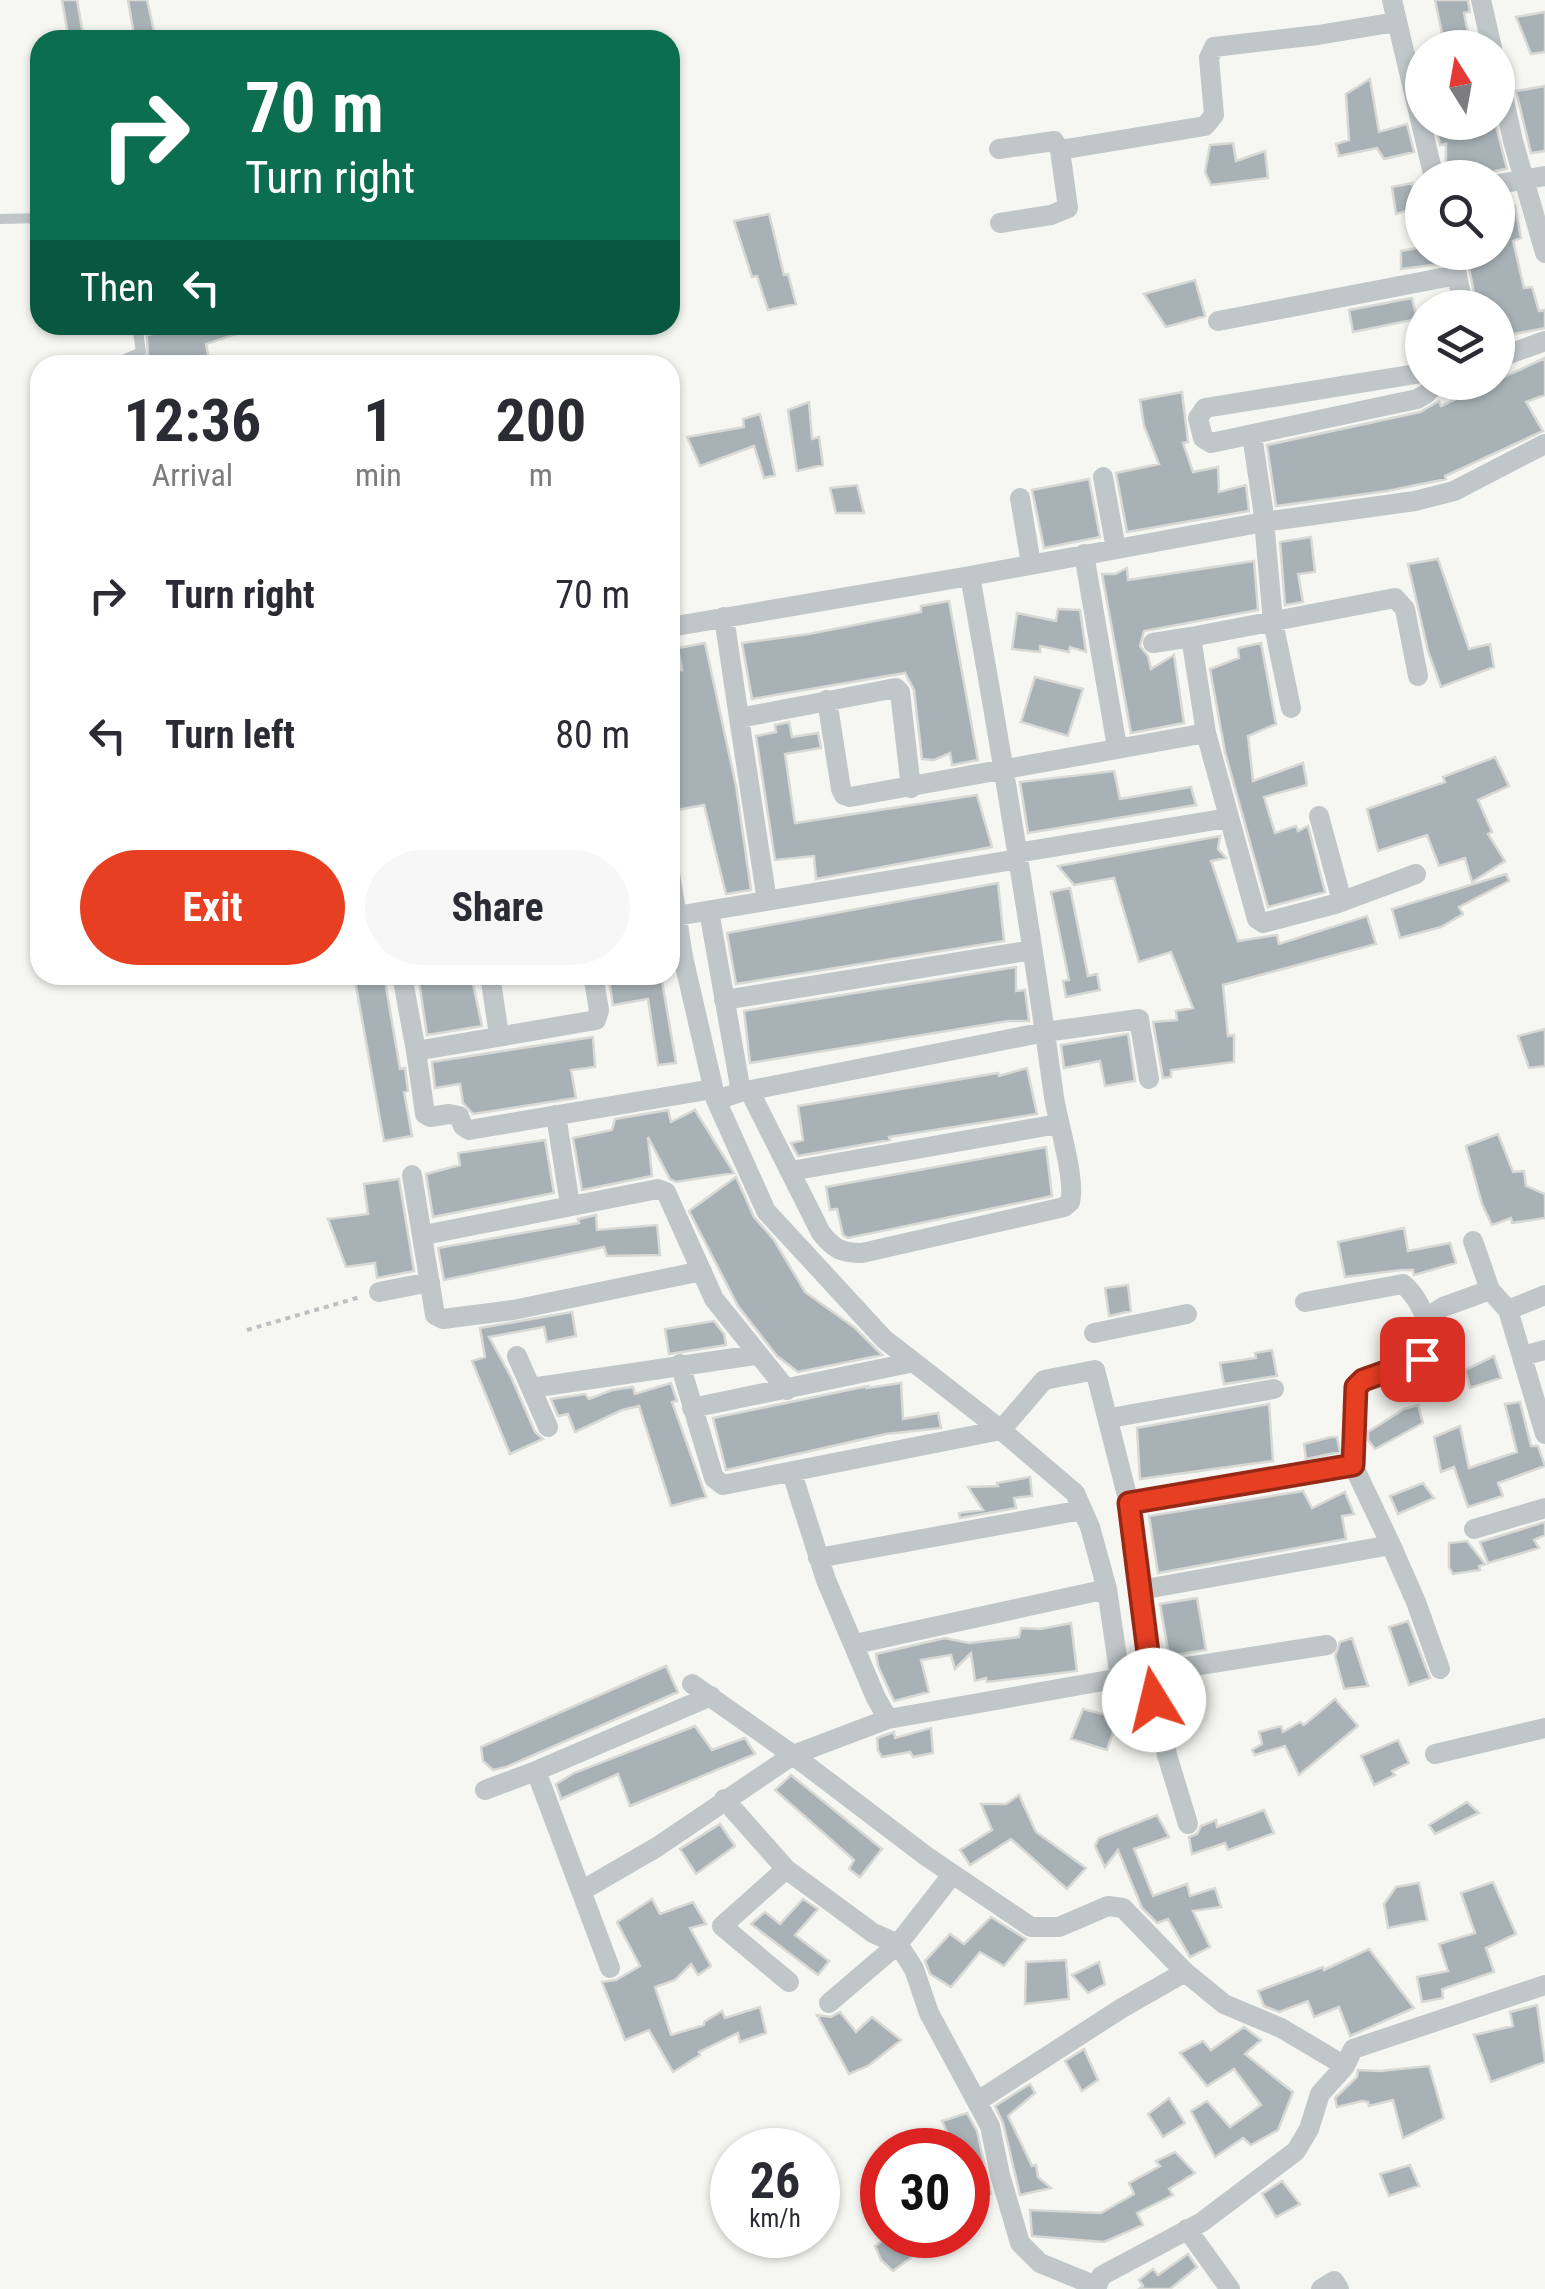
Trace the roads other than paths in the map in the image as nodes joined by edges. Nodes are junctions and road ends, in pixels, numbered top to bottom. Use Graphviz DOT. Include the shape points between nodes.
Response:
graph roads {
  1 [pos="1392,0"];
  2 [pos="1481,0"];
  3 [pos="1396,22"];
  4 [pos="1488,30"];
  5 [pos="1515,121"];
  6 [pos="999,148"];
  7 [pos="1060,150"];
  8 [pos="1430,160"];
  9 [pos="1535,178"];
  10 [pos="30,218"];
  11 [pos="0,219"];
  12 [pos="1000,223"];
  13 [pos="1545,254"];
  14 [pos="1456,270"];
  15 [pos="1457,275"];
  16 [pos="1460,290"];
  17 [pos="1218,321"];
  18 [pos="1545,341"];
  19 [pos="1515,352"];
  20 [pos="1405,376"];
  21 [pos="1412,400"];
  22 [pos="1252,435"];
  23 [pos="1545,444"];
  24 [pos="1103,477"];
  25 [pos="1020,498"];
  26 [pos="1264,522"];
  27 [pos="1116,549"];
  28 [pos="1084,554"];
  29 [pos="1031,564"];
  30 [pos="970,576"];
  31 [pos="724,617"];
  32 [pos="1272,622"];
  33 [pos="680,624"];
  34 [pos="1191,637"];
  35 [pos="1153,643"];
  36 [pos="1418,676"];
  37 [pos="827,700"];
  38 [pos="1291,708"];
  39 [pos="740,718"];
  40 [pos="1206,733"];
  41 [pos="1118,747"];
  42 [pos="1005,770"];
  43 [pos="911,788"];
  44 [pos="1318,816"];
  45 [pos="1228,818"];
  46 [pos="1017,856"];
  47 [pos="1416,874"];
  48 [pos="768,901"];
  49 [pos="1342,901"];
  50 [pos="708,911"];
  51 [pos="680,916"];
  52 [pos="680,948"];
  53 [pos="1032,950"];
  54 [pos="404,985"];
  55 [pos="492,985"];
  56 [pos="595,985"];
  57 [pos="724,1000"];
  58 [pos="1046,1032"];
  59 [pos="499,1035"];
  60 [pos="416,1052"];
  61 [pos="1149,1079"];
  62 [pos="745,1091"];
  63 [pos="714,1094"];
  64 [pos="556,1115"];
  65 [pos="1058,1124"];
  66 [pos="791,1171"];
  67 [pos="412,1175"];
  68 [pos="570,1206"];
  69 [pos="424,1235"];
  70 [pos="1474,1241"];
  71 [pos="702,1272"];
  72 [pos="430,1282"];
  73 [pos="1490,1290"];
  74 [pos="379,1292"];
  75 [pos="1545,1295"];
  76 [pos="1306,1302"];
  77 [pos="1508,1310"];
  78 [pos="1188,1314"];
  79 [pos="1425,1319"];
  80 [pos="1545,1350"];
  81 [pos="755,1355"];
  82 [pos="517,1356"];
  83 [pos="1522,1356"];
  84 [pos="914,1362"];
  85 [pos="680,1364"];
  86 [pos="1095,1370"];
  87 [pos="531,1388"];
  88 [pos="1274,1389"];
  89 [pos="787,1390"];
  90 [pos="692,1408"];
  91 [pos="1110,1418"];
  92 [pos="548,1428"];
  93 [pos="1001,1430"];
  94 [pos="1545,1434"];
  95 [pos="1353,1465"];
  96 [pos="792,1473"];
  97 [pos="1129,1503"];
  98 [pos="1545,1508"];
  99 [pos="1082,1510"];
  100 [pos="1474,1528"];
  101 [pos="1391,1545"];
  102 [pos="818,1558"];
  103 [pos="1106,1590"];
  104 [pos="1140,1590"];
  105 [pos="855,1644"];
  106 [pos="1327,1645"];
  107 [pos="1440,1670"];
  108 [pos="1149,1673"];
  109 [pos="1120,1678"];
  110 [pos="692,1684"];
  111 [pos="711,1696"];
  112 [pos="888,1719"];
  113 [pos="1545,1728"];
  114 [pos="1434,1754"];
  115 [pos="793,1755"];
  116 [pos="536,1771"];
  117 [pos="485,1790"];
  118 [pos="724,1799"];
  119 [pos="1188,1824"];
  120 [pos="786,1869"];
  121 [pos="952,1874"];
  122 [pos="583,1890"];
  123 [pos="898,1944"];
  124 [pos="610,1968"];
  125 [pos="1184,1972"];
  126 [pos="789,1982"];
  127 [pos="1545,1986"];
  128 [pos="830,2003"];
  129 [pos="1345,2066"];
  130 [pos="978,2101"];
  131 [pos="1188,2230"];
  132 [pos="1096,2288"];
  133 [pos="1230,2289"];
  134 [pos="1322,2289"];
  135 [pos="1339,2289"];
  1 -- 3 [label="street"];
  2 -- 4 [label="street"];
  3 -- 7 [label="street" via="1214,47 1214,115 1206,126"];
  3 -- 8 [label="street"];
  5 -- 9 [label="street"];
  6 -- 7 [label="street" via="1054,141"];
  7 -- 12 [label="street" via="1068,208"];
  9 -- 13 [label="street"];
  10 -- 11 [label="lane"];
  14 -- 15 [label="street"];
  15 -- 16 [label="street"];
  15 -- 17 [label="street"];
  18 -- 19 [label="street"];
  20 -- 22 [label="street" via="1198,414 1209,443"];
  21 -- 22 [label="street"];
  22 -- 26 [label="street"];
  23 -- 26 [label="street" via="1438,495"];
  24 -- 27 [label="street"];
  25 -- 29 [label="street"];
  26 -- 27 [label="street"];
  26 -- 32 [label="street"];
  27 -- 28 [label="street"];
  28 -- 29 [label="street"];
  28 -- 41 [label="street"];
  29 -- 30 [label="street"];
  30 -- 31 [label="street"];
  30 -- 42 [label="street"];
  31 -- 33 [label="street"];
  31 -- 39 [label="street"];
  32 -- 34 [label="street"];
  32 -- 36 [label="street" via="1395,598 1405,610"];
  32 -- 38 [label="street"];
  34 -- 35 [label="street"];
  34 -- 40 [label="street"];
  37 -- 39 [label="street"];
  37 -- 43 [label="street" via="844,795"];
  37 -- 43 [label="street" via="890,688 900,692"];
  39 -- 48 [label="street"];
  40 -- 41 [label="street"];
  40 -- 45 [label="street"];
  41 -- 42 [label="street"];
  42 -- 43 [label="street"];
  42 -- 46 [label="street"];
  44 -- 49 [label="street"];
  45 -- 46 [label="street"];
  45 -- 49 [label="street" via="1256,920 1272,922"];
  46 -- 48 [label="street"];
  46 -- 53 [label="street"];
  47 -- 49 [label="street"];
  48 -- 50 [label="street"];
  50 -- 51 [label="street"];
  50 -- 57 [label="street"];
  52 -- 63 [label="street"];
  53 -- 57 [label="street"];
  53 -- 58 [label="street"];
  54 -- 60 [label="street"];
  55 -- 59 [label="street"];
  56 -- 59 [label="street" via="596,1020"];
  57 -- 62 [label="street"];
  58 -- 61 [label="street" via="1139,1019"];
  58 -- 62 [label="street"];
  58 -- 65 [label="street"];
  59 -- 60 [label="street"];
  60 -- 64 [label="street" via="430,1118 459,1116 470,1130"];
  62 -- 63 [label="street"];
  62 -- 66 [label="street"];
  63 -- 64 [label="street"];
  63 -- 84 [label="street" via="766,1211 884,1339"];
  64 -- 68 [label="street"];
  65 -- 66 [label="street"];
  65 -- 66 [label="street" via="1072,1191 1064,1207 862,1253 833,1248"];
  67 -- 69 [label="street"];
  68 -- 69 [label="street"];
  68 -- 71 [label="street" via="666,1192"];
  69 -- 72 [label="street"];
  70 -- 73 [label="street"];
  71 -- 72 [label="street" via="443,1319 435,1314"];
  71 -- 81 [label="street"];
  72 -- 74 [label="street"];
  73 -- 77 [label="street"];
  73 -- 79 [label="street"];
  75 -- 77 [label="street"];
  76 -- 79 [label="street" via="1403,1284"];
  77 -- 83 [label="street"];
  78 -- 86 [label="street" via="1095,1327"];
  79 -- 95 [label="street" via="1431,1338 1422,1359 1356,1387"];
  80 -- 83 [label="street"];
  81 -- 85 [label="street"];
  81 -- 89 [label="street"];
  82 -- 87 [label="street"];
  83 -- 94 [label="street"];
  84 -- 89 [label="street"];
  84 -- 93 [label="street"];
  85 -- 87 [label="street"];
  85 -- 90 [label="street"];
  86 -- 91 [label="street"];
  86 -- 93 [label="street" via="1044,1380"];
  87 -- 92 [label="street"];
  88 -- 91 [label="street"];
  89 -- 90 [label="street"];
  90 -- 96 [label="street" via="718,1484"];
  91 -- 97 [label="street"];
  93 -- 96 [label="street"];
  93 -- 99 [label="street" via="1075,1493"];
  95 -- 97 [label="street"];
  95 -- 101 [label="street"];
  96 -- 102 [label="street"];
  97 -- 104 [label="street"];
  98 -- 100 [label="street"];
  99 -- 102 [label="street"];
  99 -- 103 [label="street"];
  101 -- 104 [label="street"];
  101 -- 107 [label="street"];
  102 -- 105 [label="street"];
  103 -- 105 [label="street"];
  103 -- 109 [label="street"];
  104 -- 108 [label="street"];
  105 -- 112 [label="street"];
  106 -- 108 [label="street"];
  108 -- 109 [label="street"];
  108 -- 119 [label="street"];
  109 -- 112 [label="street"];
  110 -- 111 [label="street"];
  111 -- 115 [label="street"];
  111 -- 116 [label="street"];
  112 -- 115 [label="street"];
  113 -- 114 [label="street"];
  115 -- 118 [label="street"];
  115 -- 121 [label="street"];
  116 -- 117 [label="street"];
  116 -- 122 [label="street"];
  118 -- 120 [label="street"];
  118 -- 122 [label="street"];
  120 -- 123 [label="street"];
  120 -- 126 [label="street" via="722,1926"];
  121 -- 123 [label="street"];
  121 -- 125 [label="street" via="1044,1930 1108,1906 1123,1908"];
  122 -- 124 [label="street"];
  123 -- 128 [label="street"];
  123 -- 130 [label="street"];
  125 -- 129 [label="street" via="1224,2004 1282,2028"];
  125 -- 130 [label="street"];
  127 -- 129 [label="street" via="1353,2049"];
  129 -- 131 [label="street" via="1320,2094 1296,2151"];
  130 -- 132 [label="street" via="1020,2243 1040,2263"];
  131 -- 132 [label="street" via="1101,2276"];
  131 -- 133 [label="street"];
  134 -- 135 [label="street" via="1334,2281"];
}
